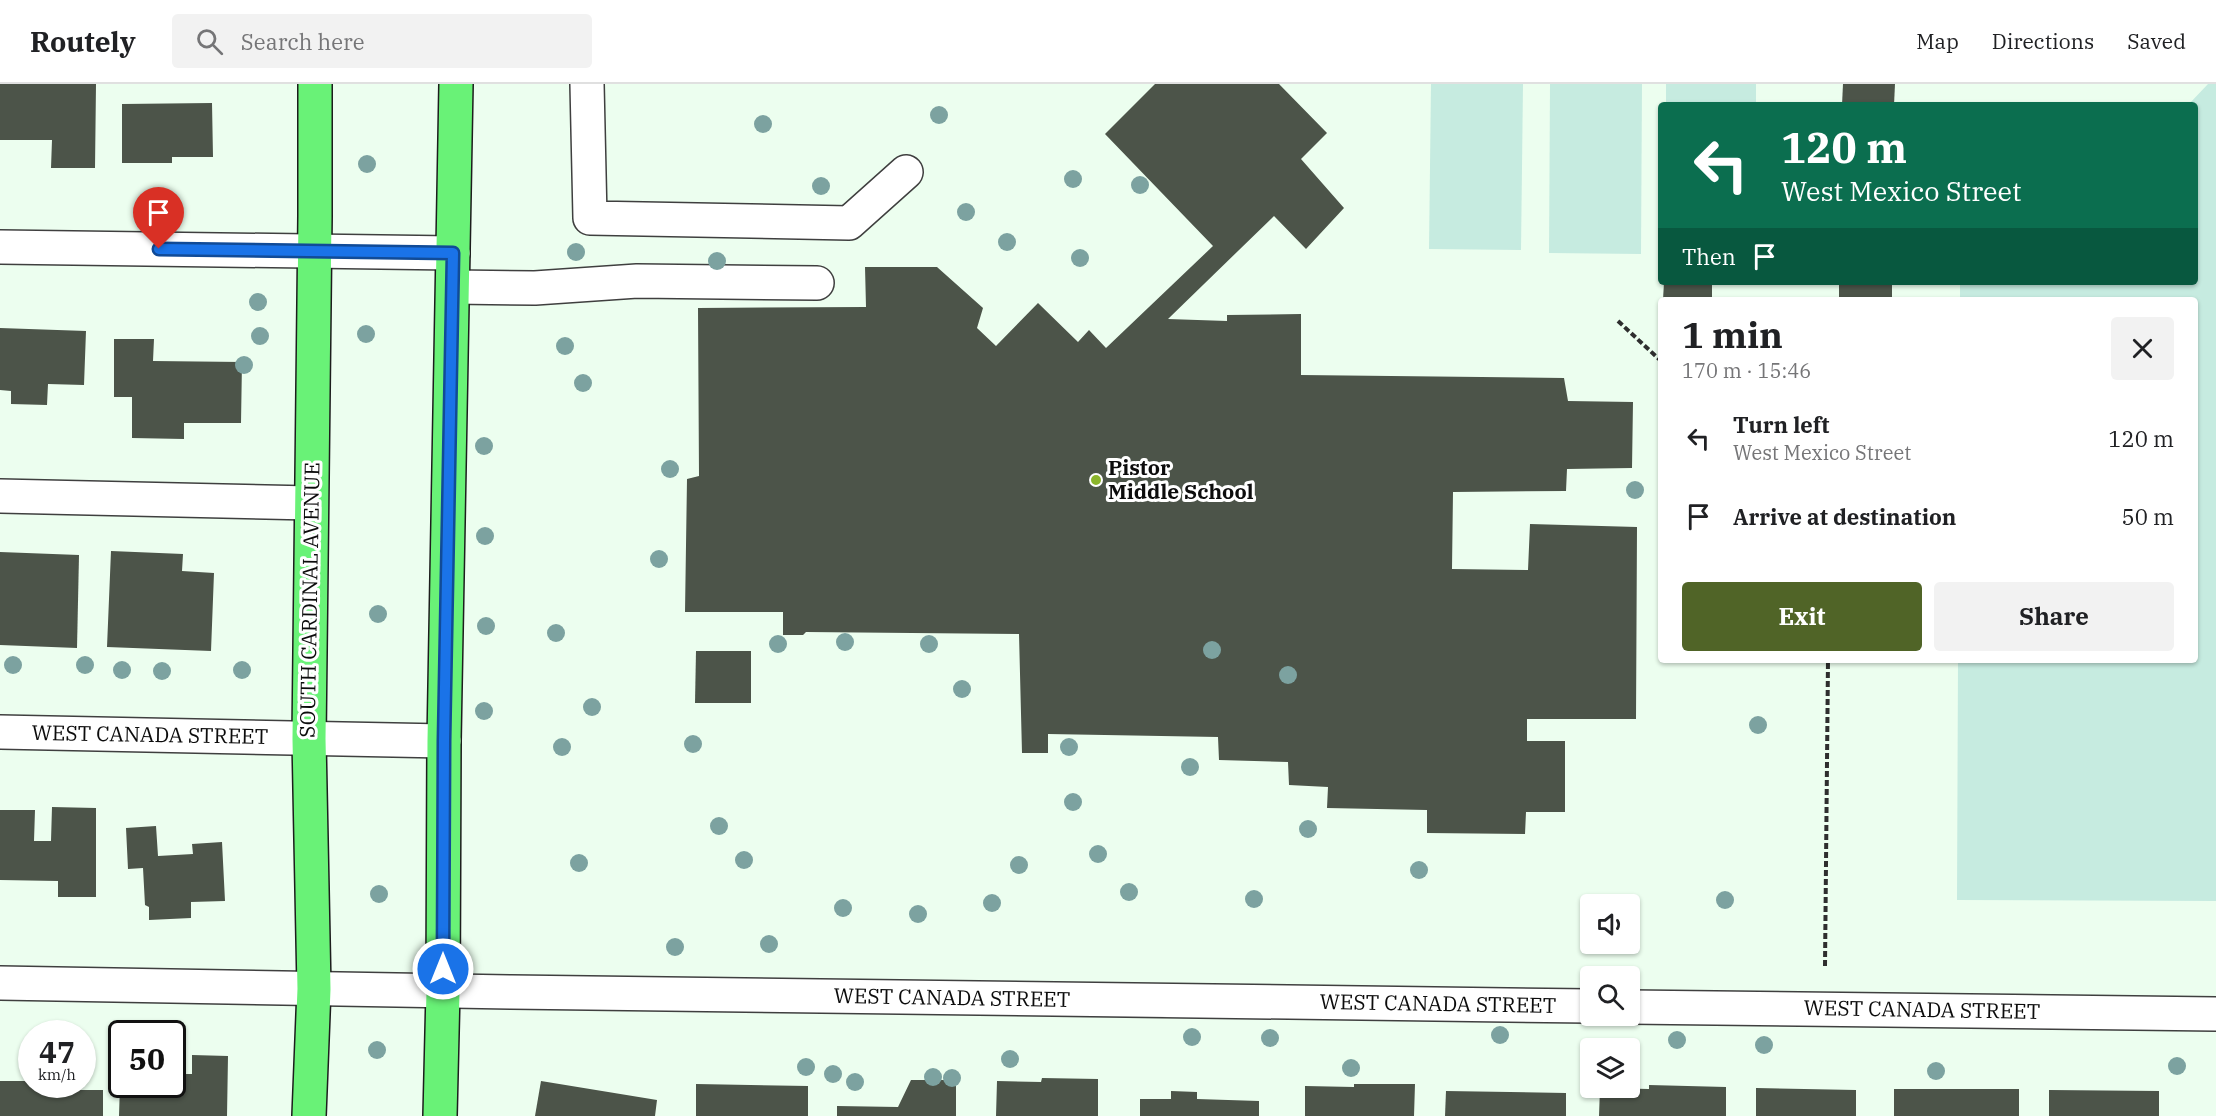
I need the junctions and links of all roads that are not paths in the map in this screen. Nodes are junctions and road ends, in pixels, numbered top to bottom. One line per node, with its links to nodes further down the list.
1 (315, 84): 6 (main road, SOUTH CARDINAL AVENUE)
2 (456, 84): 7 (main road)
3 (587, 84): 4 (street)
4 (906, 172)
5 (0, 247): 6 (street)
6 (315, 251): 7 (street); 11 (main road, SOUTH CARDINAL AVENUE)
7 (453, 253): 9 (main road)
8 (817, 283): 9 (street)
9 (453, 286): 14 (main road)
10 (0, 496): 11 (street)
11 (311, 503): 13 (main road, SOUTH CARDINAL AVENUE)
12 (0, 732): 13 (street, WEST CANADA STREET)
13 (309, 739): 14 (street, WEST CANADA STREET); 16 (main road, SOUTH CARDINAL AVENUE)
14 (444, 741): 17 (main road)
15 (0, 983): 16 (street, WEST CANADA STREET)
16 (314, 989): 17 (street, WEST CANADA STREET); 21 (main road, SOUTH CARDINAL AVENUE)
17 (443, 991): 18 (street, WEST CANADA STREET); 22 (main road)
18 (1580, 1006)
19 (1640, 1006): 20 (street, WEST CANADA STREET)
20 (2216, 1014)
21 (309, 1116)
22 (440, 1116)

